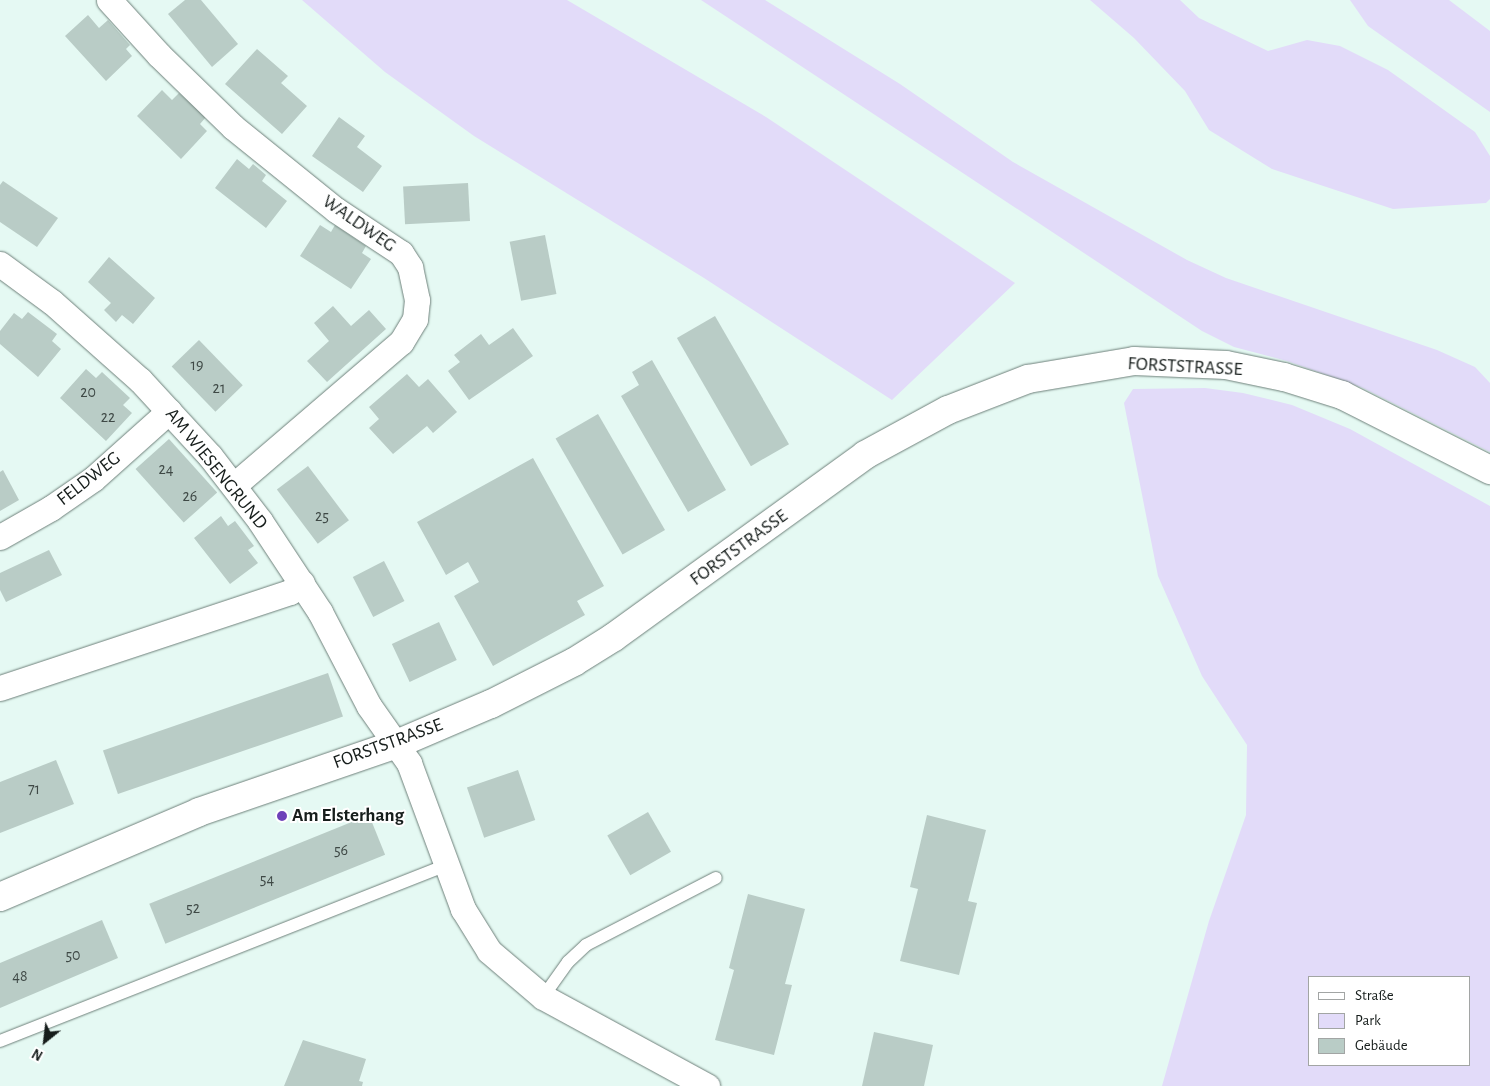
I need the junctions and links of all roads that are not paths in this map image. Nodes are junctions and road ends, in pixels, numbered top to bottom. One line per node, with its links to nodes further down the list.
1 (108, 0): 5 (street, WALDWEG)
2 (0, 264): 3 (street, AM WIESENGRUND)
3 (170, 411): 5 (street, AM WIESENGRUND); 6 (street, FELDWEG)
4 (1490, 470): 9 (street, FORSTSTRASSE)
5 (234, 485): 7 (street, AM WIESENGRUND)
6 (0, 537)
7 (302, 583): 8 (street); 9 (street, AM WIESENGRUND)
8 (0, 688)
9 (397, 744): 10 (street); 12 (street, FORSTSTRASSE)
10 (446, 865): 13 (street); 14 (lane)
11 (716, 878): 13 (lane)
12 (0, 897)
13 (543, 997): 15 (street)
14 (0, 1041)
15 (707, 1086)

